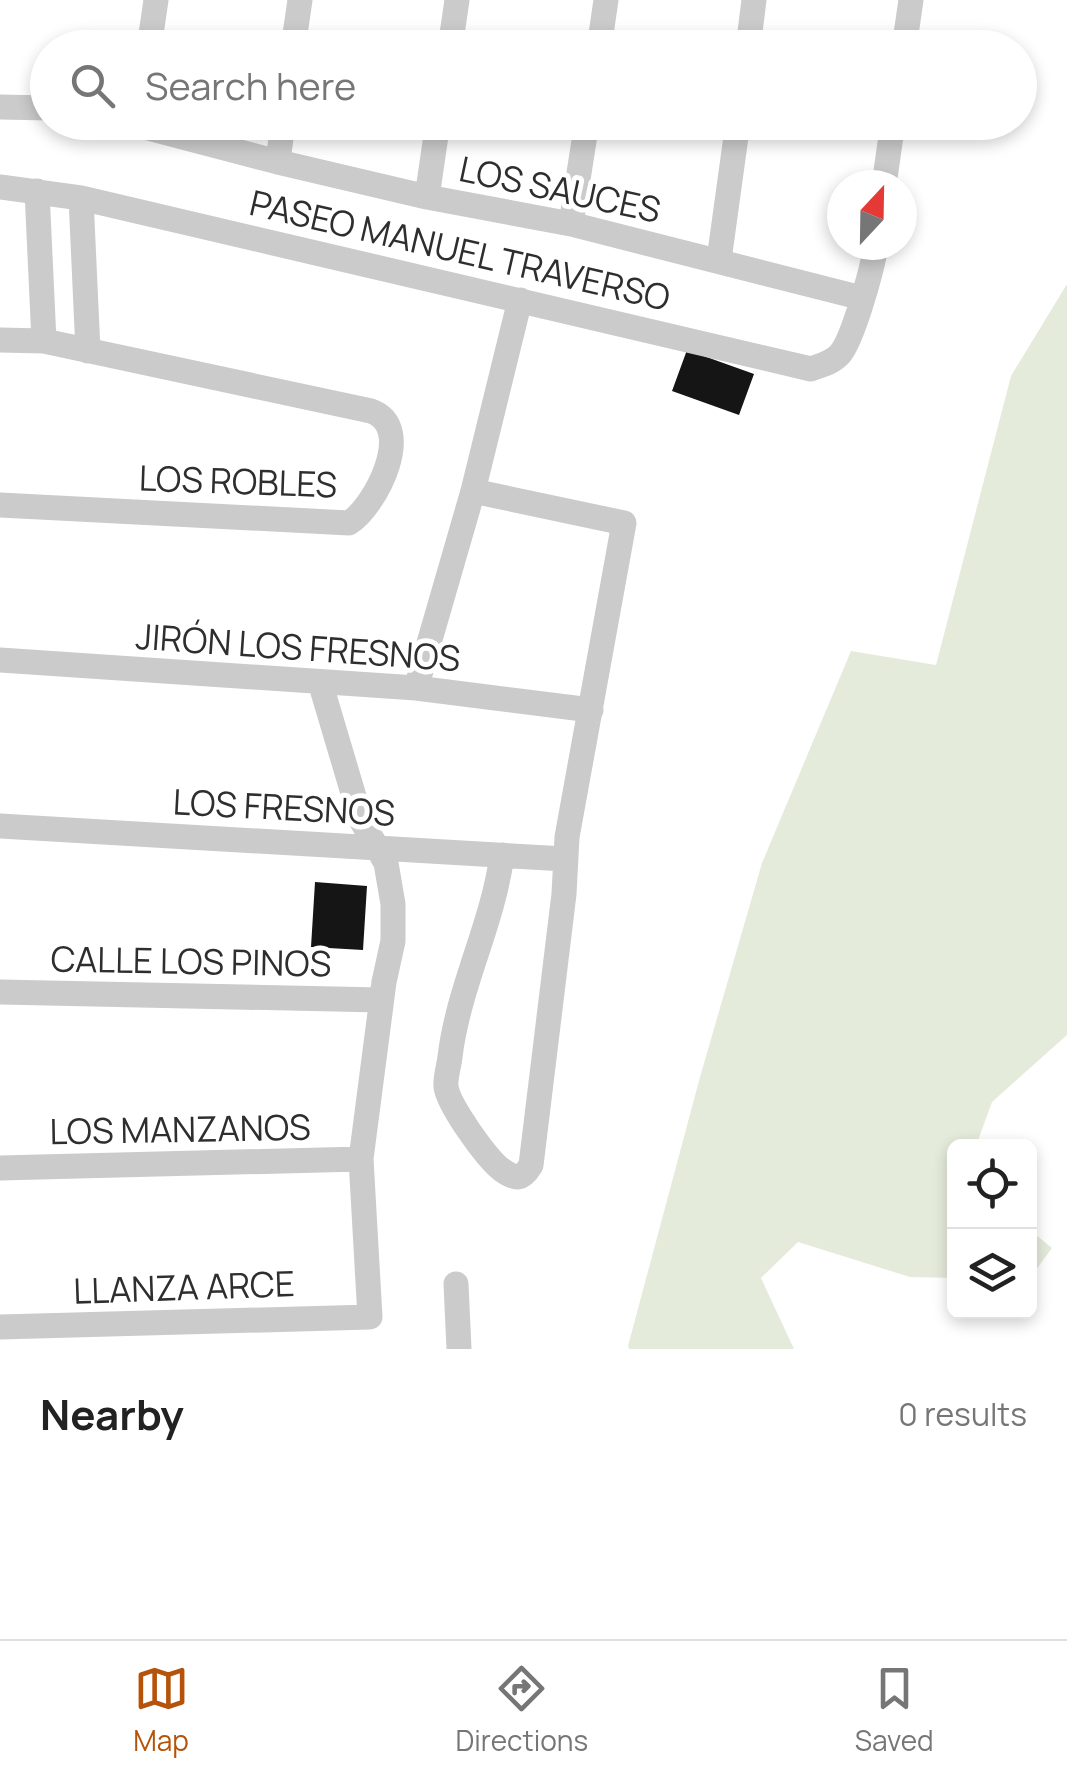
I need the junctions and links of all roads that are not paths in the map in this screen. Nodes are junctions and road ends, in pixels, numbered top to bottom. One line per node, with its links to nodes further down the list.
1 (156, 0): 7 (street)
2 (300, 0): 8 (street)
3 (457, 0): 9 (street)
4 (606, 0): 10 (street)
5 (754, 0): 11 (street)
6 (911, 0): 12 (street)
7 (152, 30)
8 (296, 30)
9 (453, 30)
10 (602, 30)
11 (750, 30)
12 (907, 30)
13 (0, 107): 14 (street)
14 (30, 108)
15 (195, 140): 21 (street, LOS SAUCES)
16 (281, 140): 21 (street)
17 (435, 140): 25 (street)
18 (584, 140): 27 (street)
19 (736, 140): 28 (street)
20 (890, 140): 22 (street)
21 (278, 162): 25 (street, LOS SAUCES)
22 (886, 170)
23 (0, 187): 24 (street, PASEO MANUEL TRAVERSO)
24 (36, 191): 26 (street, PASEO MANUEL TRAVERSO); 33 (street)
25 (427, 197): 27 (street, LOS SAUCES)
26 (80, 198): 31 (street, PASEO MANUEL TRAVERSO); 34 (street)
27 (571, 224): 28 (street, LOS SAUCES)
28 (719, 260): 30 (street, LOS SAUCES)
29 (874, 260): 30 (street, PASEO MANUEL TRAVERSO)
30 (862, 298): 31 (street, PASEO MANUEL TRAVERSO)
31 (520, 300): 35 (street)
32 (0, 340): 33 (street, LOS ROBLES)
33 (44, 341): 34 (street, LOS ROBLES)
34 (88, 351): 36 (street, LOS ROBLES)
35 (473, 490): 39 (street); 40 (street)
36 (0, 505)
37 (0, 660): 38 (street, JIRÓN LOS FRESNOS)
38 (320, 682): 39 (street, JIRÓN LOS FRESNOS); 42 (street)
39 (416, 688): 40 (street, JIRÓN LOS FRESNOS)
40 (591, 710): 44 (street)
41 (0, 826): 42 (street, LOS FRESNOS)
42 (377, 848): 43 (street, LOS FRESNOS); 46 (street)
43 (502, 855): 44 (street, LOS FRESNOS); 44 (street)
44 (565, 859)
45 (0, 992): 46 (street, CALLE LOS PINOS)
46 (381, 1000): 47 (street)
47 (361, 1160): 48 (street, LOS MANZANOS); 50 (street, LLANZA ARCE)
48 (0, 1168)
49 (456, 1284): 51 (street)
50 (0, 1328)
51 (459, 1349)

